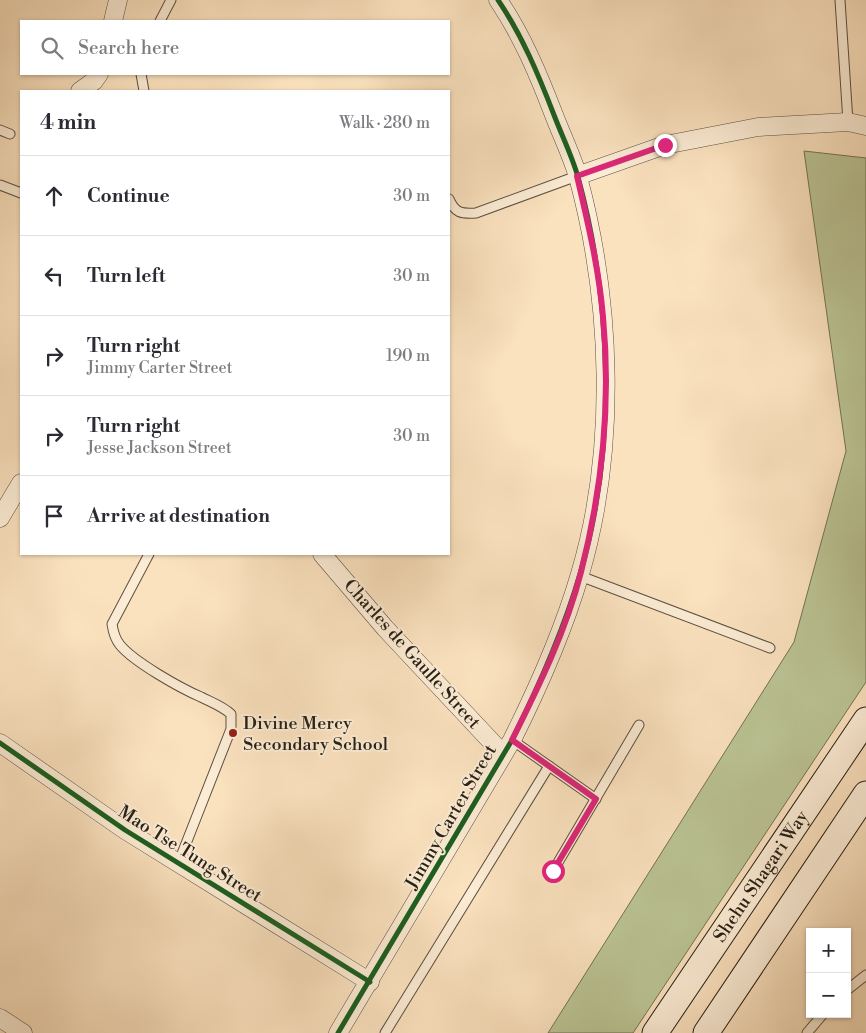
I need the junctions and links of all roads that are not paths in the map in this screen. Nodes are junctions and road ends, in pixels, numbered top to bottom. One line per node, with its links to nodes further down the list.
1 (118, 0): 5 (street)
2 (171, 0): 6 (lane)
3 (498, 0): 15 (street, Jimmy Carter Street)
4 (840, 0): 11 (lane)
5 (113, 20)
6 (161, 20)
7 (98, 75): 9 (street)
8 (142, 75): 10 (lane)
9 (81, 90)
10 (144, 90)
11 (848, 122): 12 (street); 15 (street)
12 (866, 126)
13 (0, 130): 14 (lane)
14 (10, 134)
15 (577, 176): 18 (lane); 23 (street, Jimmy Carter Street)
16 (0, 185): 17 (lane)
17 (20, 193)
18 (450, 202)
19 (20, 485): 20 (street)
20 (0, 518)
21 (148, 555): 32 (lane)
22 (323, 555): 28 (street, Charles de Gaulle Street)
23 (580, 576): 24 (lane); 28 (street, Jimmy Carter Street)
24 (770, 648)
25 (866, 720): 43 (main road, Shehu Shagari Way)
26 (639, 725): 31 (lane)
27 (0, 743): 32 (street, Mao Tse Tung Street)
28 (508, 747): 29 (lane); 35 (street, Jimmy Carter Street)
29 (549, 766): 31 (lane); 42 (lane)
30 (866, 794): 39 (main road)
31 (596, 799): 33 (lane)
32 (178, 864): 35 (street, Mao Tse Tung Street)
33 (553, 871)
34 (866, 975): 36 (lane)
35 (370, 982): 41 (street, Jimmy Carter Street)
36 (851, 987)
37 (0, 1018): 40 (street)
38 (820, 1018): 44 (lane)
39 (712, 1031)
40 (23, 1033)
41 (338, 1033)
42 (385, 1033)
43 (655, 1033)
44 (807, 1033)

